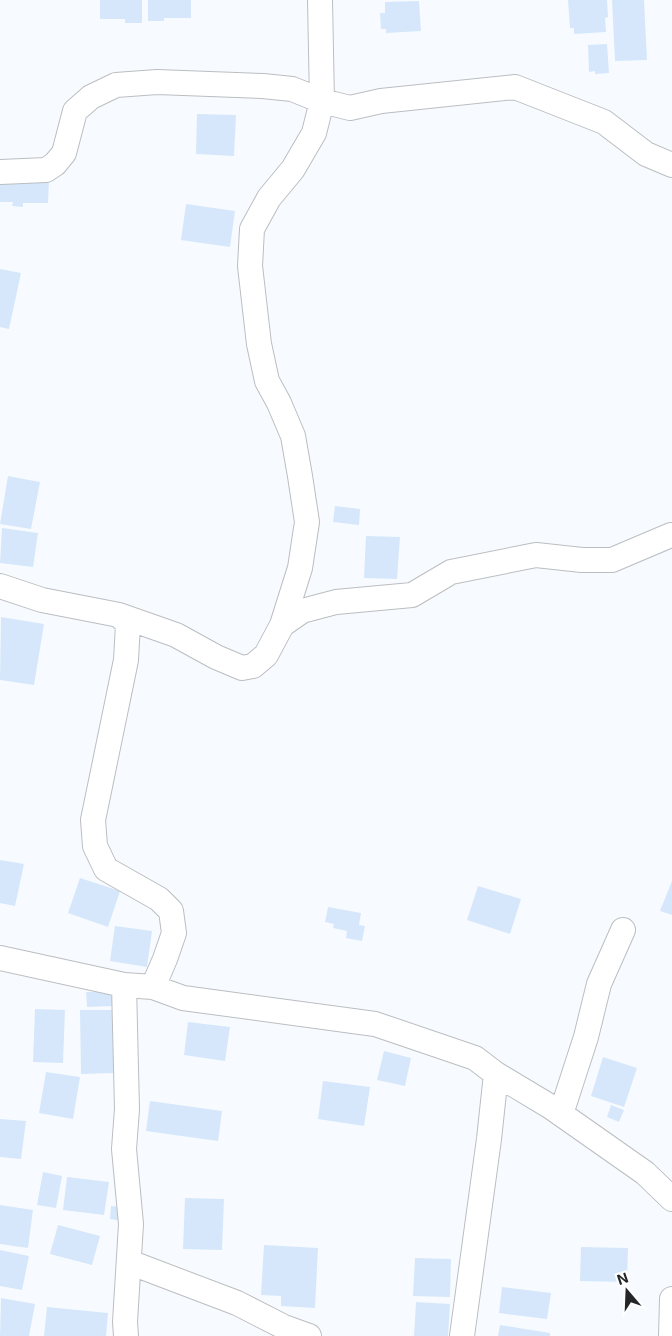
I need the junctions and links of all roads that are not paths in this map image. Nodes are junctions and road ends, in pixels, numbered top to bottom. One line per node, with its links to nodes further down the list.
1 (320, 0): 2 (street)
2 (322, 101): 3 (street); 4 (street); 8 (street)
3 (672, 165)
4 (0, 172)
5 (672, 535): 8 (street)
6 (0, 586): 7 (street)
7 (119, 616): 8 (street); 12 (street)
8 (282, 624)
9 (623, 930): 14 (street)
10 (0, 958): 11 (street)
11 (124, 985): 12 (street); 16 (street)
12 (153, 987): 13 (street)
13 (496, 1074): 14 (street); 20 (street)
14 (561, 1114): 15 (street)
15 (672, 1199)
16 (129, 1262): 18 (street); 19 (street)
17 (672, 1299): 21 (street)
18 (126, 1336)
19 (309, 1336)
20 (462, 1336)
21 (671, 1336)

